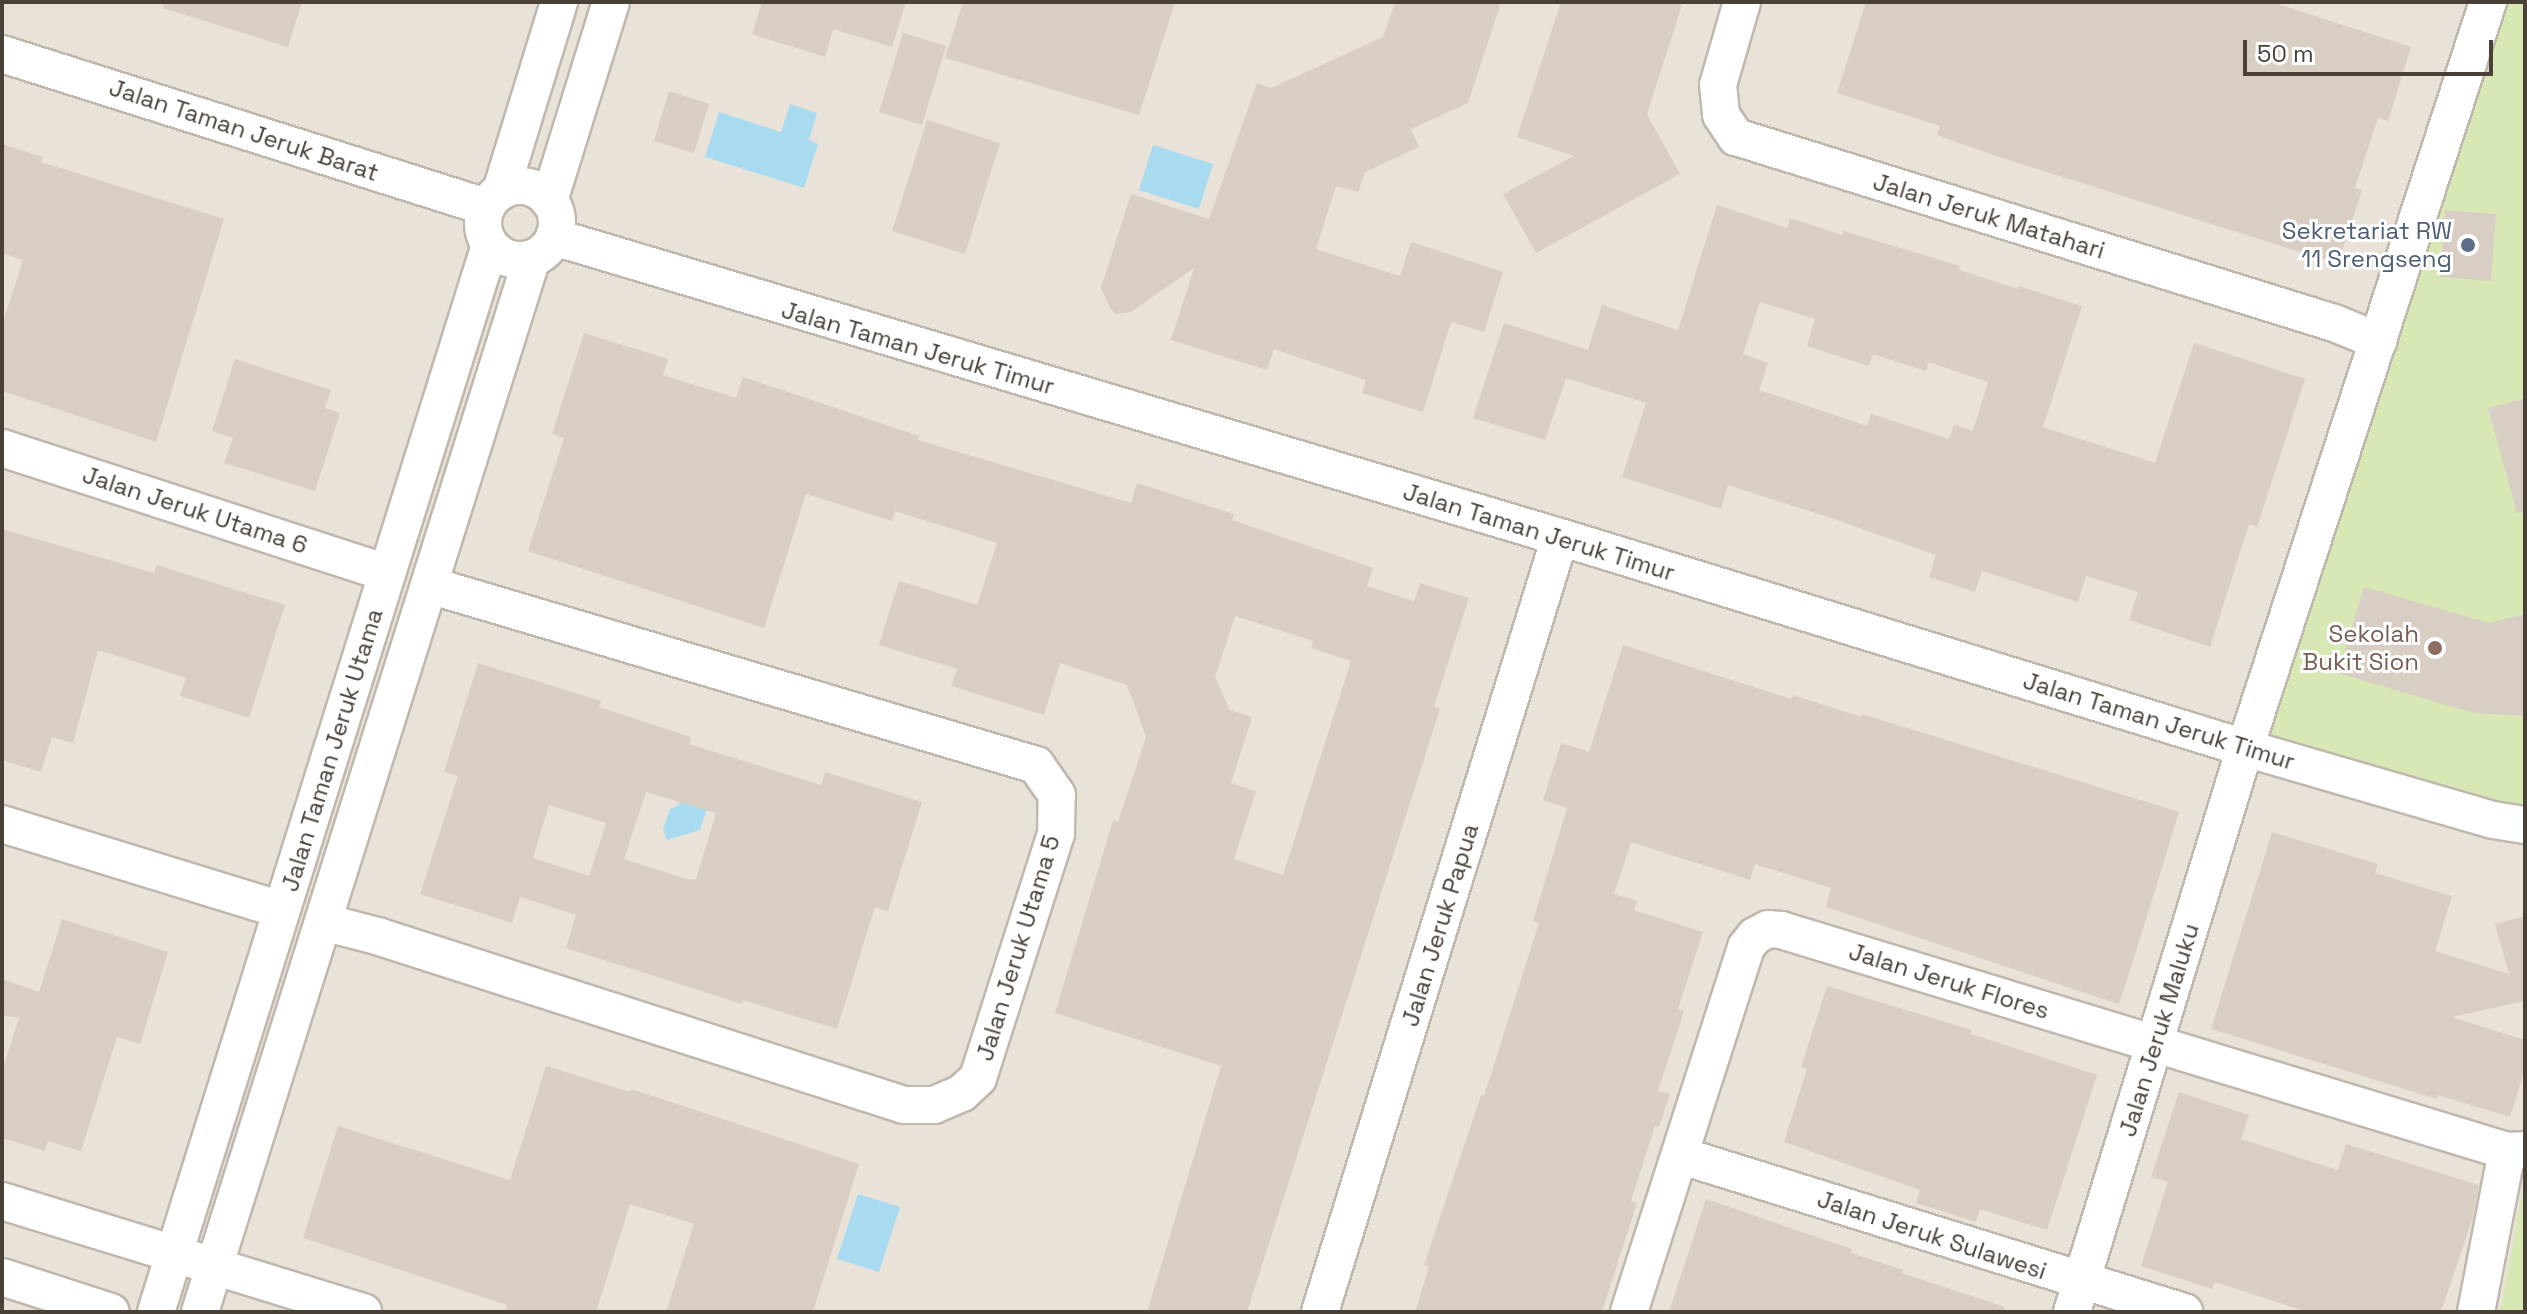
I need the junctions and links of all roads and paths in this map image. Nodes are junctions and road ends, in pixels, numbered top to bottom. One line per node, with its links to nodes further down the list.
1 (559, 2): 6 (street)
2 (611, 2): 7 (street)
3 (1742, 2): 10 (street, Jalan Jeruk Matahari)
4 (2488, 2): 10 (street, Jalan Jeruk Maluku)
5 (2, 54): 6 (street, Jalan Taman Jeruk Barat)
6 (493, 199): 7 (street); 8 (street)
7 (549, 201): 9 (street)
8 (490, 245): 9 (street); 13 (street, Jalan Taman Jeruk Utama)
9 (543, 247): 12 (street, Jalan Taman Jeruk Timur); 14 (street, Jalan Taman Jeruk Utama)
10 (2378, 341): 15 (street, Jalan Jeruk Maluku)
11 (2, 448): 13 (street, Jalan Jeruk Utama 6)
12 (1560, 537): 15 (street, Jalan Taman Jeruk Timur); 32 (street, Jalan Jeruk Papua)
13 (387, 573): 18 (street, Jalan Taman Jeruk Utama)
14 (429, 585): 19 (street, Jalan Taman Jeruk Utama); 19 (street, Jalan Jeruk Utama 5)
15 (2245, 748): 17 (street, Jalan Taman Jeruk Timur); 20 (street, Jalan Jeruk Maluku)
16 (2, 824): 18 (street)
17 (2525, 825)
18 (281, 910): 24 (street, Jalan Taman Jeruk Utama)
19 (323, 922): 25 (street, Jalan Taman Jeruk Utama)
20 (2155, 1045): 21 (street, Jalan Jeruk Flores); 22 (street, Jalan Jeruk Flores); 27 (street, Jalan Jeruk Maluku)
21 (2516, 1150): 35 (street)
22 (1682, 1156): 27 (street, Jalan Jeruk Sulawesi); 33 (street, Jalan Jeruk Flores)
23 (2, 1201): 24 (street)
24 (173, 1254): 25 (street); 29 (street, Jalan Taman Jeruk Utama)
25 (215, 1265): 30 (street, Jalan Taman Jeruk Utama); 31 (street)
26 (2, 1277): 28 (street)
27 (2076, 1297): 34 (street, Jalan Jeruk Sulawesi)
28 (111, 1312)
29 (156, 1312)
30 (200, 1312)
31 (363, 1312)
32 (1320, 1312)
33 (1629, 1312)
34 (2184, 1312)
35 (2476, 1312)

